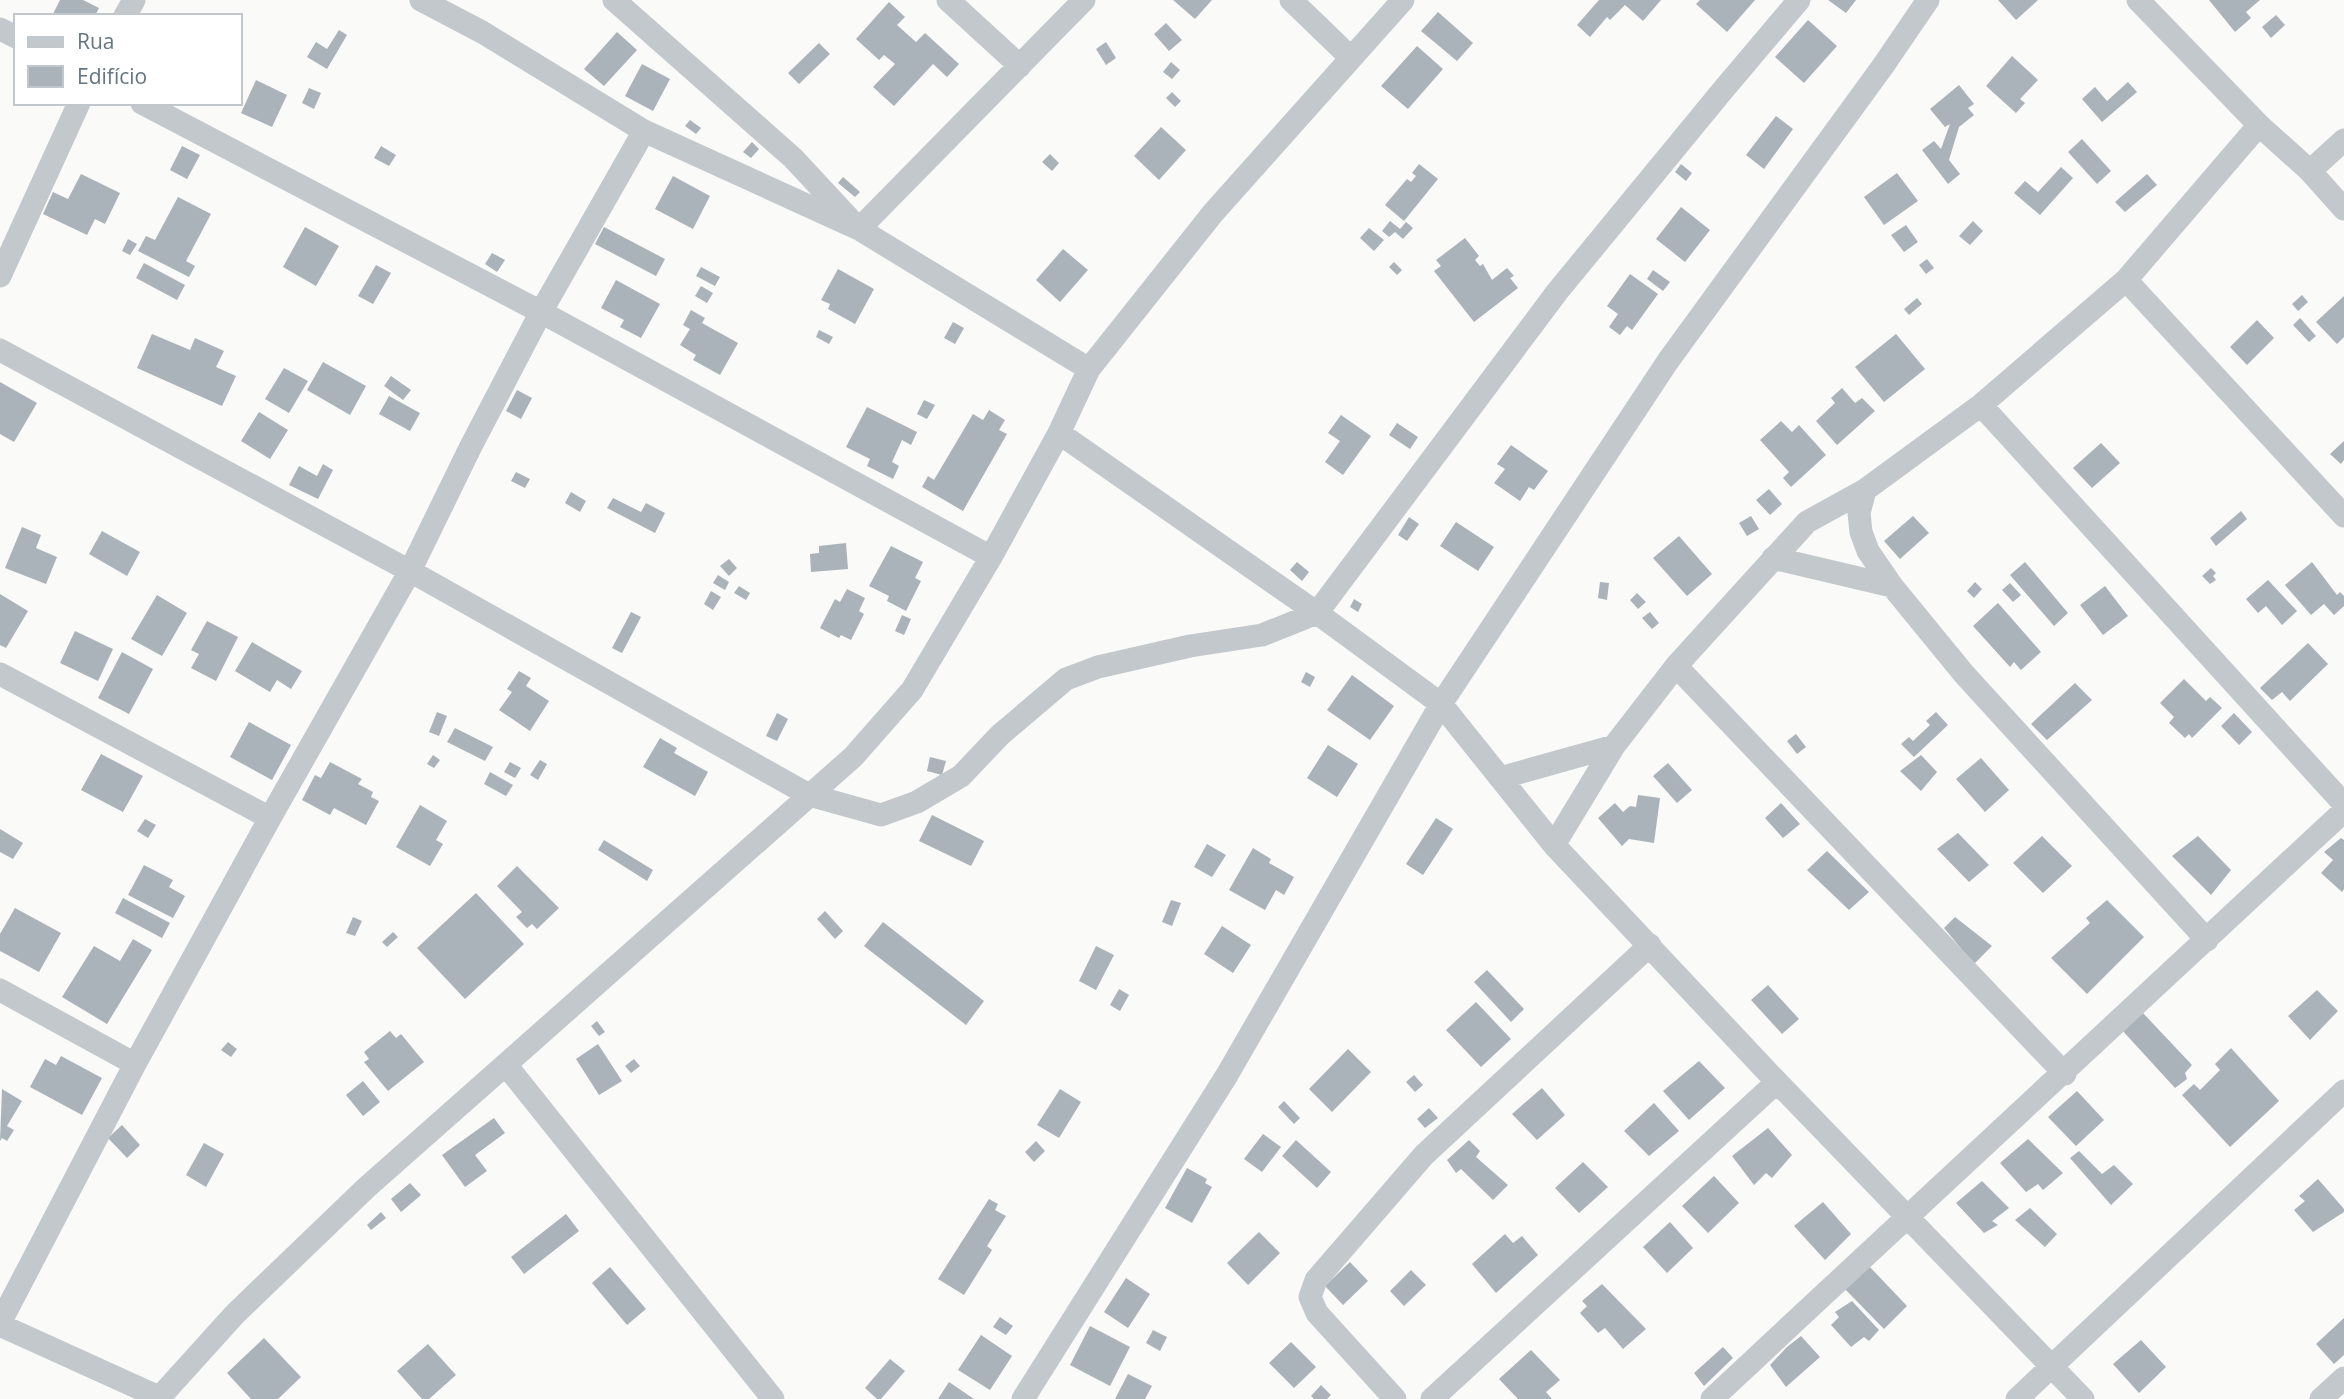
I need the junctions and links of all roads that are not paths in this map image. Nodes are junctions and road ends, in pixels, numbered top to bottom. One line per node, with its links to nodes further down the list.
1 (421, 0): 15 (street)
2 (614, 0): 19 (street)
3 (948, 0): 11 (street)
4 (1084, 0): 11 (street)
5 (1291, 0): 10 (street)
6 (1403, 0): 10 (street)
7 (1800, 0): 33 (street)
8 (1928, 0): 36 (street)
9 (2138, 0): 14 (street)
10 (1350, 57): 24 (street)
11 (1020, 66): 19 (street)
12 (78, 105): 20 (street)
13 (146, 105): 22 (street)
14 (2259, 125): 17 (street); 21 (street)
15 (644, 131): 19 (street); 22 (street)
16 (2344, 141): 17 (street)
17 (2310, 172): 18 (street)
18 (2344, 209)
19 (859, 229): 24 (street)
20 (0, 276)
21 (2126, 281): 25 (street); 28 (street)
22 (541, 312): 29 (street); 31 (street)
23 (0, 350): 31 (street)
24 (1090, 369): 26 (street)
25 (1981, 405): 27 (street); 40 (street)
26 (1059, 433): 29 (street); 33 (street)
27 (1865, 491): 30 (street); 32 (street)
28 (2344, 516)
29 (991, 557): 39 (street)
30 (1773, 558): 32 (street); 34 (street)
31 (410, 571): 39 (street); 42 (street)
32 (1892, 586): 44 (street)
33 (1317, 613): 36 (street); 39 (street)
34 (1676, 666): 37 (street); 49 (street)
35 (0, 674): 42 (street)
36 (1441, 704): 38 (street); 58 (street)
37 (1614, 746): 38 (street); 43 (street)
38 (1500, 778): 43 (street)
39 (809, 795): 48 (street)
40 (2344, 804)
41 (2344, 811): 44 (street)
42 (270, 818): 47 (street)
43 (1554, 845): 45 (street)
44 (2207, 940): 49 (street)
45 (1650, 945): 50 (street); 59 (street)
46 (0, 990): 47 (street)
47 (135, 1064): 53 (street)
48 (506, 1065): 56 (street); 57 (street)
49 (2065, 1074): 52 (street)
50 (1777, 1082): 52 (street); 60 (street)
51 (2344, 1091): 54 (street)
52 (1908, 1216): 54 (street); 61 (street)
53 (0, 1324): 56 (street)
54 (2052, 1366): 62 (street); 63 (street)
55 (2344, 1378): 64 (street)
56 (162, 1398)
57 (773, 1399)
58 (1023, 1399)
59 (1395, 1399)
60 (1432, 1399)
61 (1712, 1399)
62 (2017, 1399)
63 (2083, 1399)
64 (2321, 1399)

